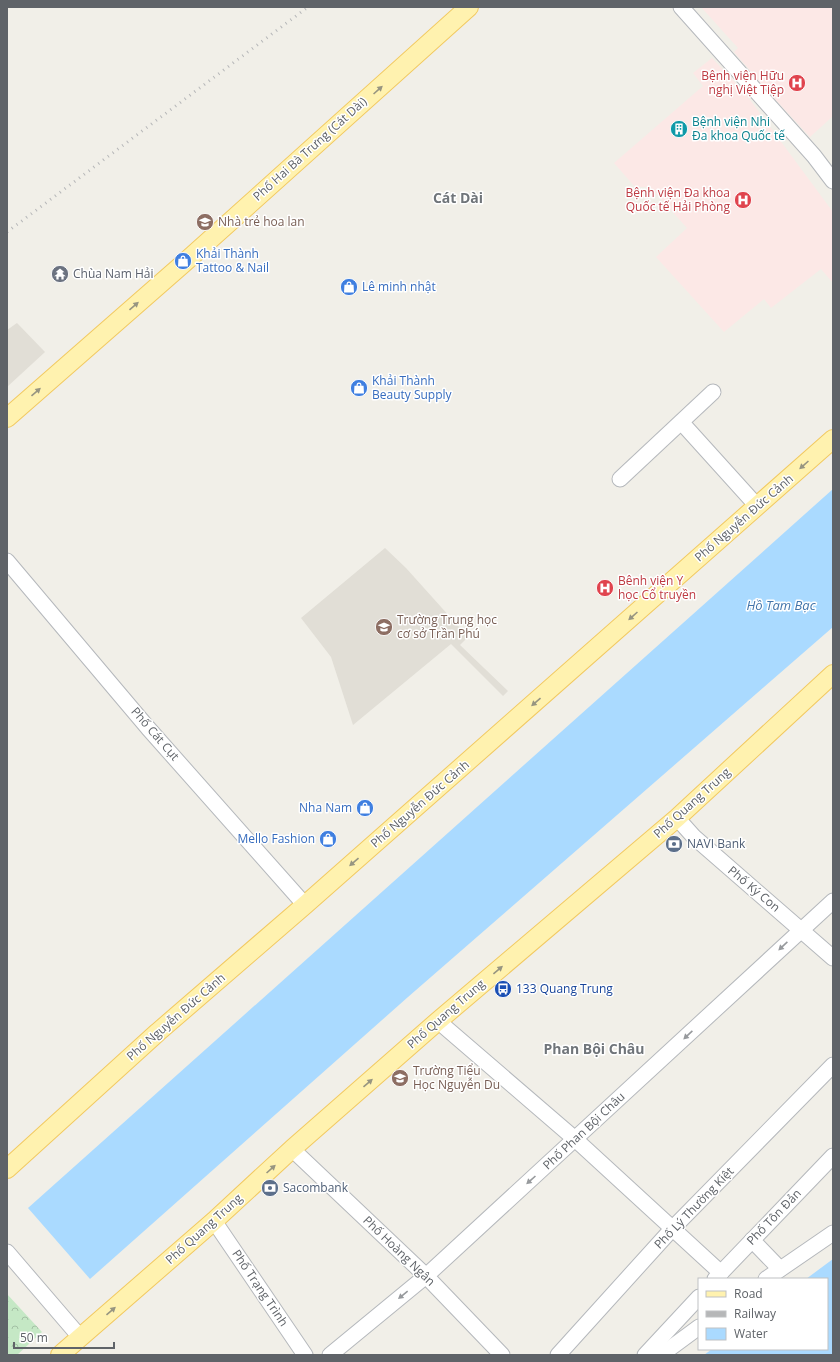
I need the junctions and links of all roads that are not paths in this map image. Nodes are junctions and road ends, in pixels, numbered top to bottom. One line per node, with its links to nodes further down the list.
1 (469, 7): 5 (main road, Phố Hai Bà Trưng (Cát Dài), one-way to 1)
2 (681, 7): 3 (street)
3 (833, 181)
4 (713, 392): 6 (street)
5 (7, 418)
6 (682, 423): 8 (street); 9 (street)
7 (833, 439): 9 (main road, Phố Nguyễn Đức Cảnh, one-way to 9)
8 (620, 479)
9 (757, 506): 14 (main road, Phố Nguyễn Đức Cảnh, one-way to 14)
10 (7, 561): 14 (street, Phố Cát Cụt)
11 (833, 674): 12 (main road, Phố Quang Trung)
12 (678, 818): 15 (street, Phố Ký Con); 17 (main road, Phố Quang Trung, one-way to 12)
13 (833, 901): 15 (street, Phố Phan Bội Châu)
14 (305, 905): 22 (main road, Phố Nguyễn Đức Cảnh)
15 (802, 930): 16 (street, Phố Ký Con); 19 (street, Phố Phan Bội Châu, one-way to 19)
16 (833, 958)
17 (438, 1021): 19 (street); 20 (main road, Phố Quang Trung, one-way to 17)
18 (833, 1065): 24 (street, Phố Lý Thường Kiệt)
19 (575, 1139): 24 (street); 29 (street, Phố Phan Bội Châu, one-way to 29)
20 (292, 1149): 23 (main road, Phố Quang Trung, one-way to 20); 29 (street, Phố Hoàng Ngân)
21 (833, 1156): 26 (street, Phố Tôn Đản)
22 (7, 1169)
23 (214, 1221): 34 (main road, Phố Quang Trung, one-way to 23); 36 (street, Phố Trạng Trình)
24 (672, 1229): 30 (street); 39 (street, Phố Lý Thường Kiệt)
25 (833, 1233): 28 (street)
26 (752, 1240): 28 (street); 30 (street, Phố Tôn Đản)
27 (7, 1252): 34 (street)
28 (780, 1269): 31 (street)
29 (426, 1276): 37 (street, Phố Phan Bội Châu, one-way to 37); 38 (street, Phố Hoàng Ngân)
30 (718, 1276)
31 (767, 1278)
32 (698, 1298): 40 (street)
33 (698, 1328): 41 (street)
34 (80, 1337): 35 (main road, Phố Quang Trung)
35 (60, 1355)
36 (305, 1355)
37 (330, 1355)
38 (502, 1355)
39 (558, 1355)
40 (645, 1355)
41 (661, 1355)

